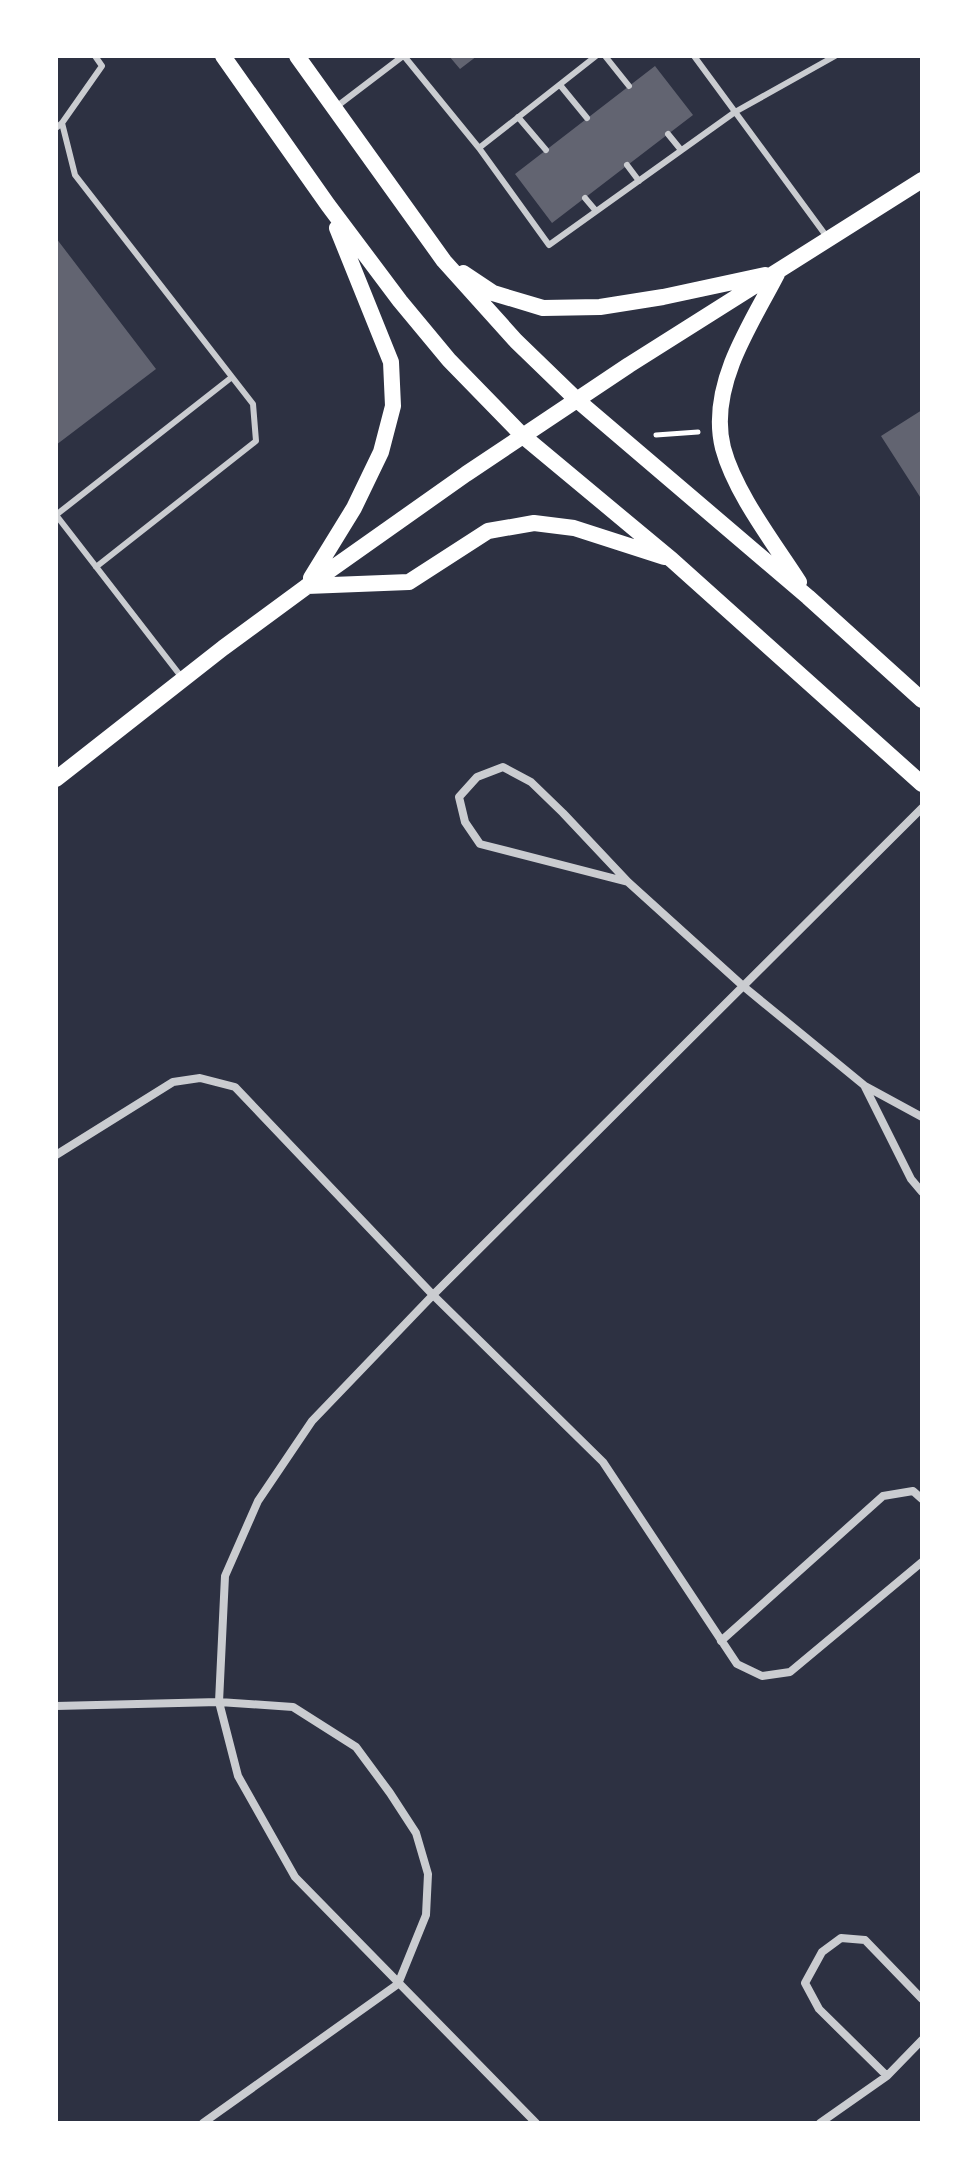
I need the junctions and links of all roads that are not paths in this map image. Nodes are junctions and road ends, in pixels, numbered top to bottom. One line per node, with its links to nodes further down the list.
1 (95, 56): 15 (lane)
2 (223, 56): 24 (main road)
3 (297, 56): 11 (main road)
4 (404, 56): 11 (lane); 17 (lane)
5 (596, 56): 9 (lane)
6 (605, 56): 10 (lane)
7 (694, 56): 12 (lane)
8 (835, 56): 12 (lane)
9 (560, 85): 13 (lane); 14 (lane)
10 (629, 86)
11 (334, 108): 27 (main road)
12 (735, 112): 19 (lane); 26 (lane)
13 (518, 117): 17 (lane); 18 (lane)
14 (587, 118)
15 (59, 126): 29 (lane)
16 (668, 134): 19 (lane)
17 (479, 148): 25 (lane)
18 (546, 150)
19 (681, 150): 22 (lane)
20 (627, 165): 22 (lane)
21 (922, 180): 26 (main road)
22 (639, 181): 25 (lane)
23 (585, 198): 25 (lane)
24 (328, 205): 31 (main road); 35 (main road)
25 (596, 211)
26 (829, 240): 28 (main road)
27 (444, 261): 28 (main road); 30 (main road)
28 (778, 272): 30 (main road); 36 (main road)
29 (232, 377): 32 (lane); 34 (lane)
30 (577, 400): 31 (main road); 36 (main road)
31 (523, 436): 33 (main road); 35 (main road)
32 (56, 515): 34 (lane)
33 (672, 560): 35 (main road); 40 (main road)
34 (96, 567): 37 (lane)
35 (306, 587): 37 (main road)
36 (808, 597): 38 (main road)
37 (183, 679): 39 (main road)
38 (922, 700)
39 (56, 779)
40 (922, 784)
41 (922, 808): 43 (street)
42 (628, 882): 42 (street); 43 (street)
43 (743, 986): 44 (street); 48 (street)
44 (865, 1086): 45 (street); 47 (street)
45 (922, 1117)
46 (56, 1155): 48 (street)
47 (922, 1192)
48 (433, 1295): 51 (street); 52 (street)
49 (922, 1499): 51 (street)
50 (922, 1562): 51 (street)
51 (721, 1641)
52 (219, 1702): 53 (street); 54 (street); 54 (street)
53 (56, 1706)
54 (398, 1984): 58 (street); 59 (street)
55 (922, 1999): 57 (street)
56 (922, 2040): 57 (street)
57 (887, 2076): 60 (street)
58 (203, 2123)
59 (536, 2123)
60 (820, 2123)

